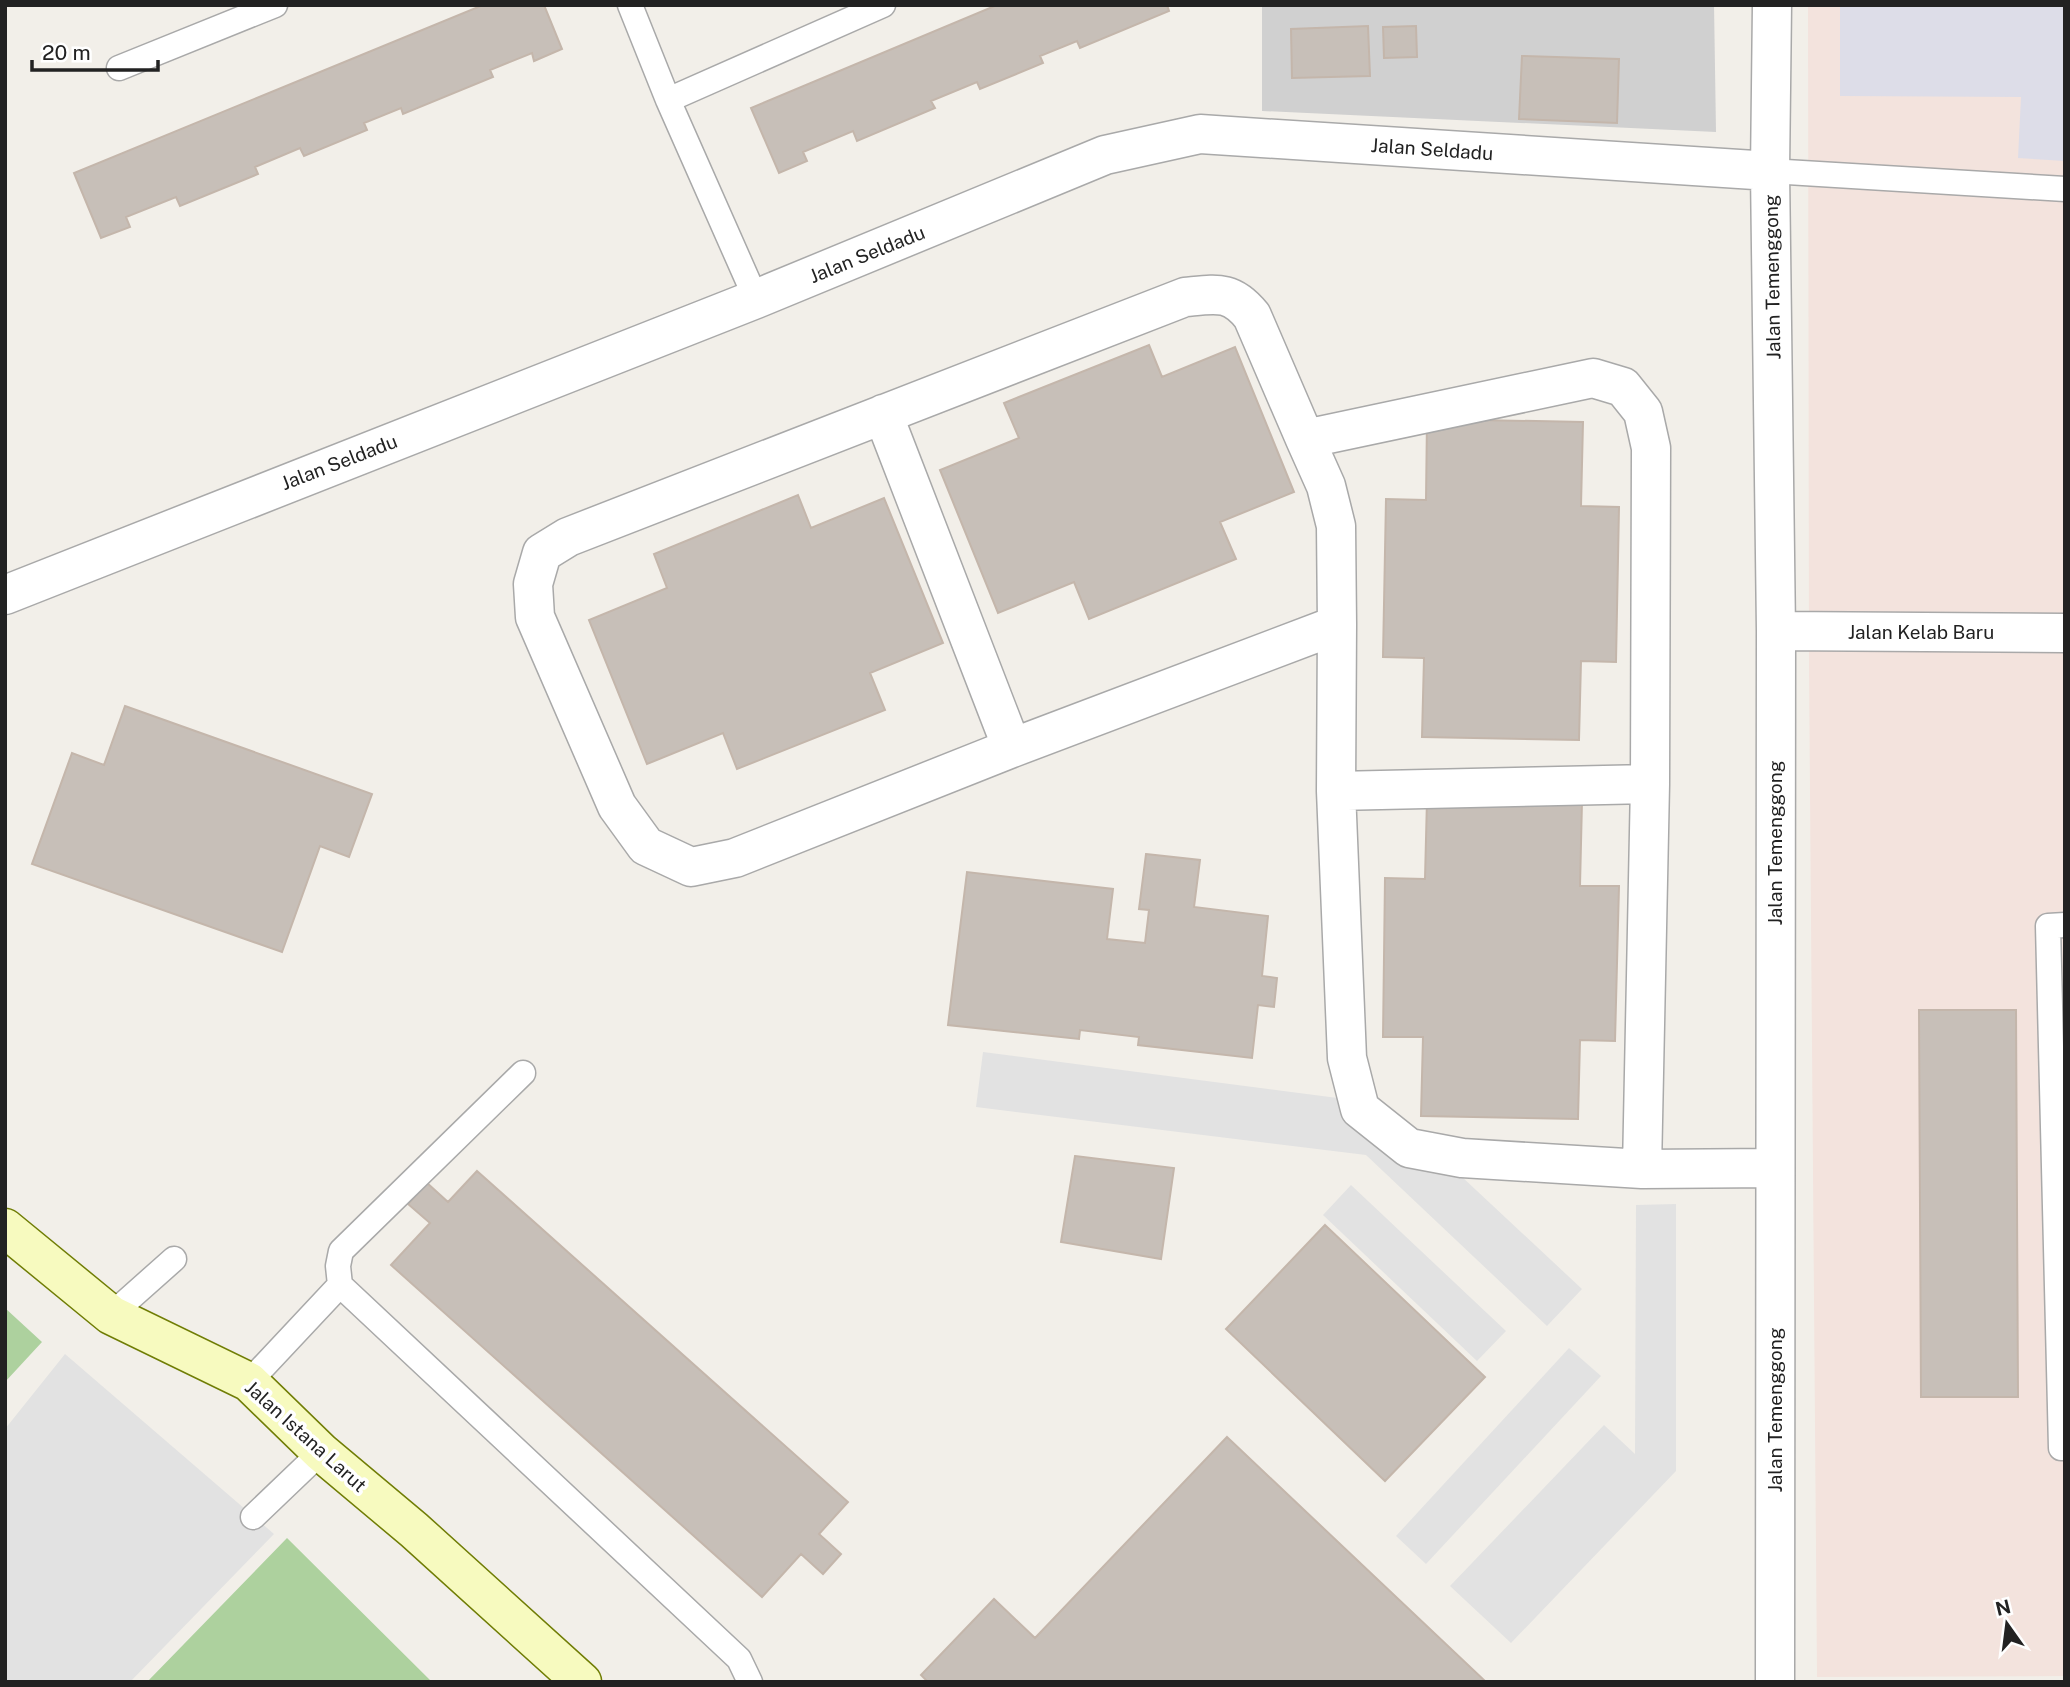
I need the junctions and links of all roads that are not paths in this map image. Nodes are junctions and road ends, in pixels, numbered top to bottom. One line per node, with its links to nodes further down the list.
1 (275, 5): 5 (lane)
2 (630, 5): 6 (lane)
3 (883, 5): 6 (lane)
4 (1772, 5): 7 (street, Jalan Temenggong)
5 (118, 68)
6 (668, 100): 9 (lane)
7 (1770, 171): 8 (lane); 9 (street, Jalan Seldadu); 14 (street, Jalan Temenggong)
8 (2065, 189)
9 (756, 299): 12 (street, Jalan Seldadu)
10 (883, 414): 11 (street); 16 (street); 16 (street)
11 (1305, 439): 13 (street); 17 (street)
12 (5, 595)
13 (1337, 625): 16 (street); 18 (street)
14 (1776, 631): 15 (street, Jalan Kelab Baru); 21 (street, Jalan Temenggong)
15 (2065, 633)
16 (1012, 748)
17 (1650, 784): 18 (street); 22 (street)
18 (1336, 791): 22 (street)
19 (2065, 925): 28 (lane)
20 (523, 1073): 25 (lane)
21 (1774, 1168): 22 (street); 33 (street, Jalan Temenggong)
22 (1643, 1169)
23 (5, 1228): 26 (main road, Jalan Istana Larut)
24 (174, 1259): 26 (lane)
25 (340, 1284): 27 (lane); 32 (lane)
26 (111, 1315): 27 (main road, Jalan Istana Larut)
27 (249, 1382): 29 (main road, Jalan Istana Larut)
28 (2065, 1448)
29 (321, 1452): 30 (lane); 31 (main road, Jalan Istana Larut)
30 (253, 1517)
31 (582, 1682)
32 (750, 1682)
33 (1775, 1682)

